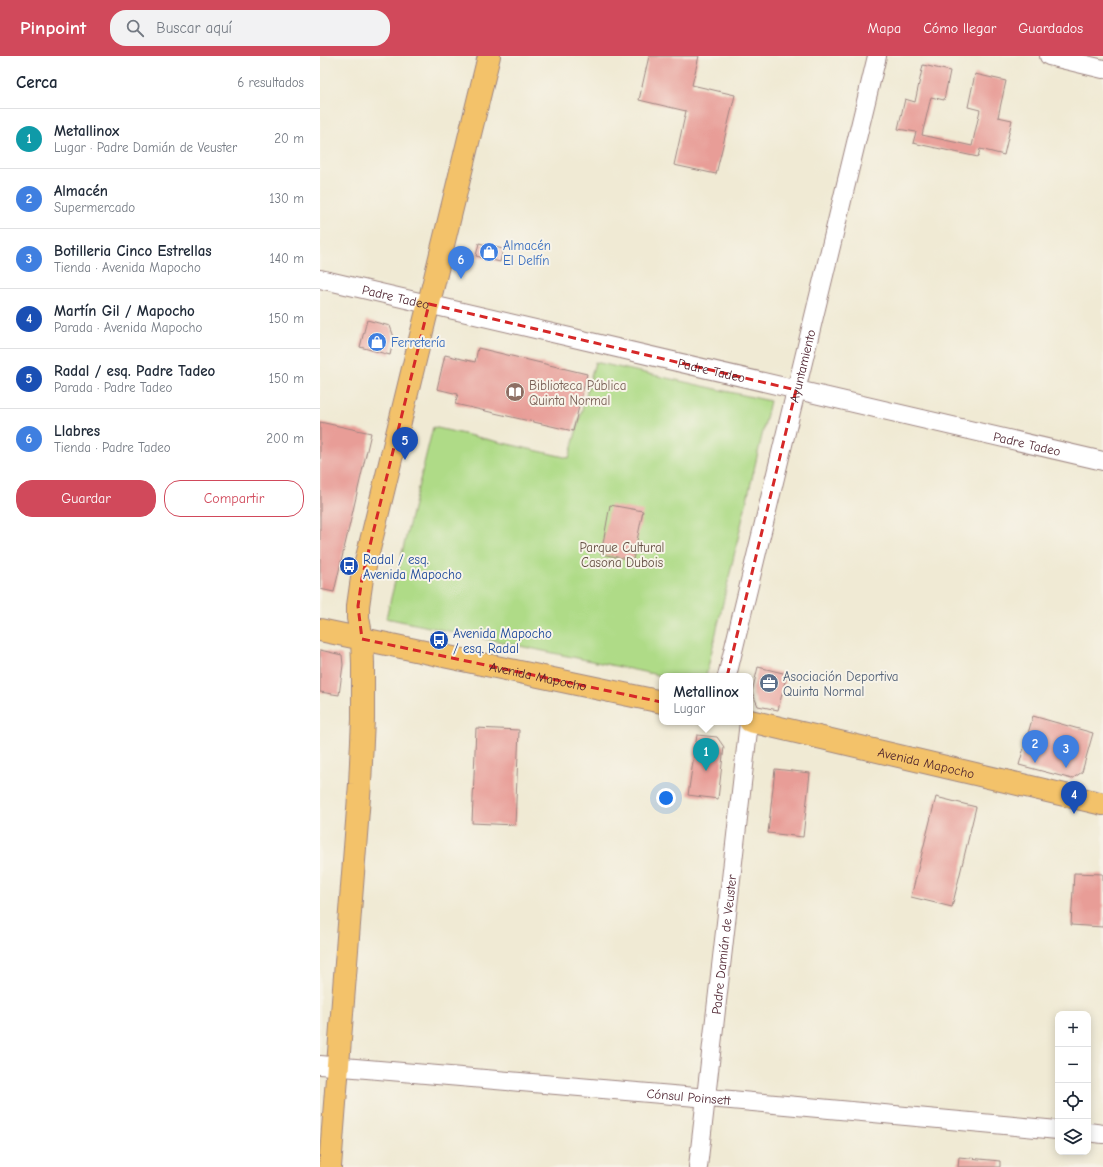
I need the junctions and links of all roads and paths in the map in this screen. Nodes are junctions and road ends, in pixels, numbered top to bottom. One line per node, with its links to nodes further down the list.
1 (489, 56): 6 (main road)
2 (877, 56): 7 (street, Ayuntamiento)
3 (1049, 56): 4 (street)
4 (1103, 69)
5 (320, 278): 6 (street, Padre Tadeo)
6 (429, 304): 7 (street, Padre Tadeo); 10 (main road)
7 (796, 390): 8 (street, Padre Tadeo); 11 (street, Ayuntamiento)
8 (1103, 461)
9 (320, 630): 10 (main road, Avenida Mapocho)
10 (362, 639): 12 (main road, Avenida Mapocho); 16 (main road)
11 (728, 673)
12 (659, 701)
13 (753, 723): 15 (main road, Avenida Mapocho)
14 (749, 725): 17 (street, Padre Damián de Veuster)
15 (1102, 800)
16 (329, 1066): 17 (street, Cónsul Poinsett); 21 (main road)
17 (706, 1098): 18 (street, Cónsul Poinsett); 22 (street, Padre Damián de Veuster)
18 (1055, 1130)
19 (1091, 1132): 20 (street)
20 (1103, 1134)
21 (330, 1167)
22 (698, 1167)

